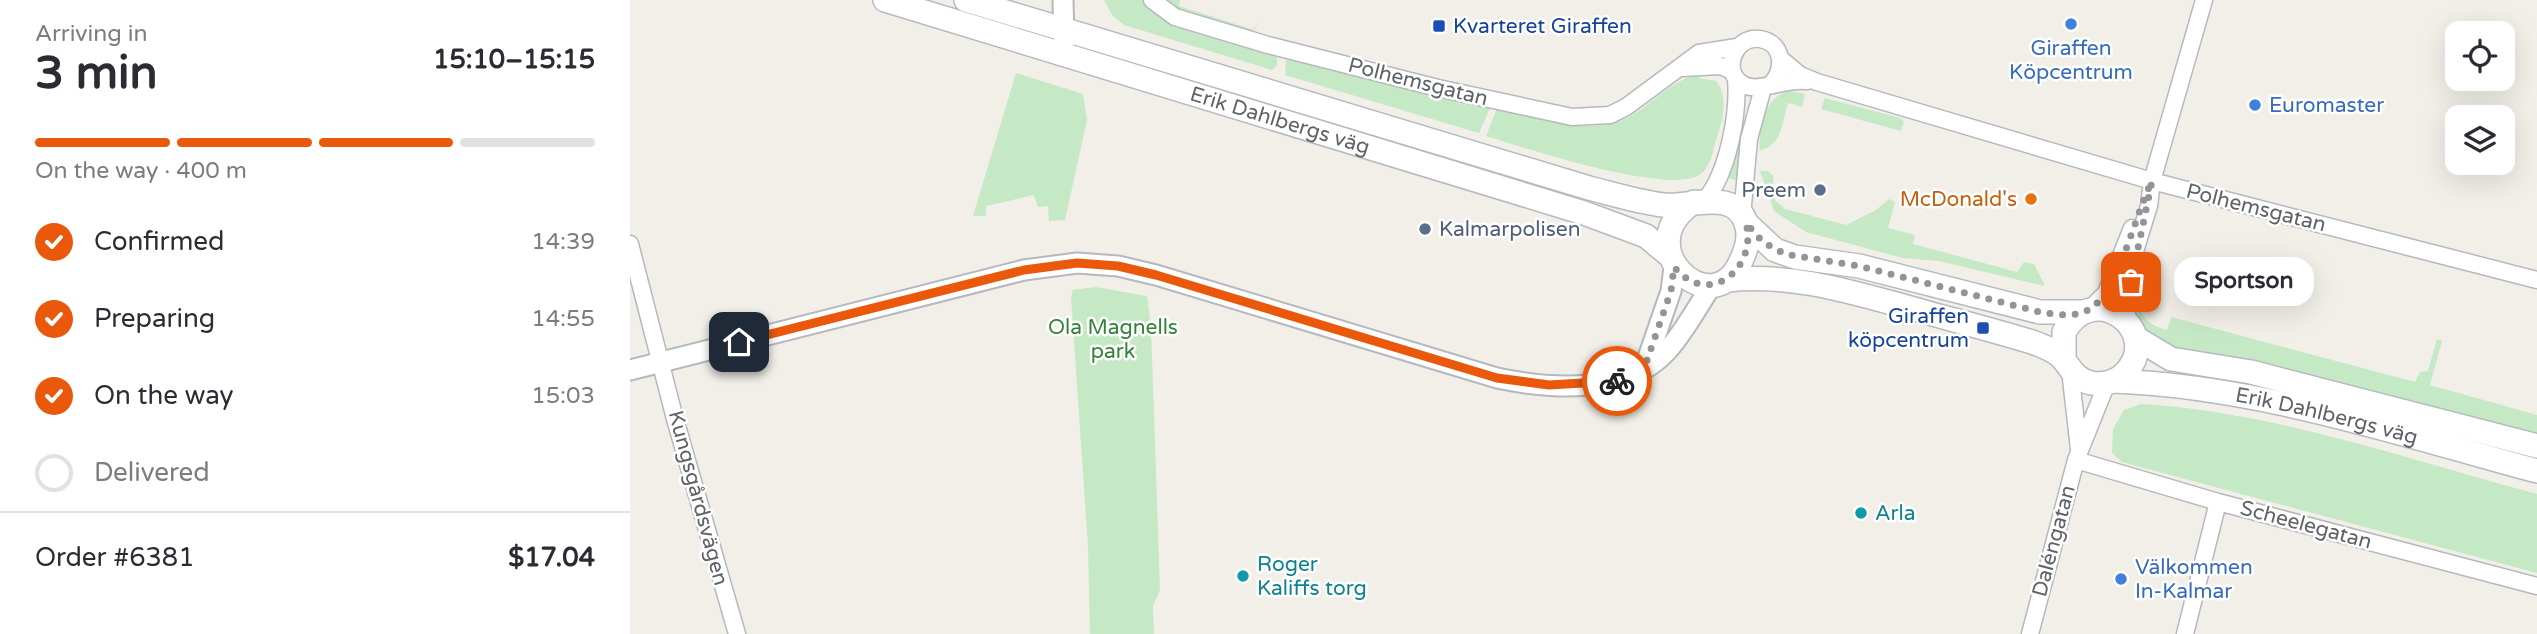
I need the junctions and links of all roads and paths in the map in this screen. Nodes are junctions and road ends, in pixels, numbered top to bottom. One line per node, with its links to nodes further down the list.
1 (885, 0): 8 (main road, Erik Dahlbergs väg)
2 (967, 0): 6 (main road, Erik Dahlbergs väg)
3 (1063, 0): 6 (street)
4 (1152, 0): 10 (street, Polhemsgatan)
5 (2204, 0): 14 (street)
6 (1066, 30): 8 (street); 15 (main road, Erik Dahlbergs väg)
7 (1737, 47): 9 (street); 10 (street, Polhemsgatan); 11 (street)
8 (1063, 54): 18 (main road, Erik Dahlbergs väg)
9 (1781, 59): 12 (street, Polhemsgatan); 13 (street)
10 (1680, 68): 11 (street)
11 (1734, 75): 13 (street); 15 (street)
12 (1816, 82): 13 (street, Polhemsgatan); 14 (street, Polhemsgatan)
13 (1767, 86): 16 (street)
14 (2152, 181): 19 (street, Polhemsgatan); 21 (street); 22 (street)
15 (1699, 201): 16 (main road, Erik Dahlbergs väg); 18 (main road)
16 (1744, 220): 20 (main road); 21 (main road, Erik Dahlbergs väg)
17 (630, 244): 23 (street, Kungsgårdsvägen)
18 (1671, 261): 20 (main road, Erik Dahlbergs väg); 25 (street)
19 (2537, 280)
20 (1719, 282): 24 (main road, Erik Dahlbergs väg); 25 (street)
21 (2086, 311): 22 (main road, Erik Dahlbergs väg); 24 (main road)
22 (2131, 329): 27 (main road); 28 (main road, Erik Dahlbergs väg)
23 (662, 362): 25 (street); 26 (street); 33 (street, Kungsgårdsvägen)
24 (2067, 365): 27 (main road, Erik Dahlbergs väg); 29 (street, Daléngatan)
25 (1645, 366)
26 (630, 370)
27 (2110, 382): 29 (street, Daléngatan); 30 (main road, Erik Dahlbergs väg)
28 (2537, 446)
29 (2077, 454): 31 (street, Scheelegatan); 34 (street, Daléngatan)
30 (2537, 471)
31 (2218, 502): 32 (street, Scheelegatan); 35 (street)
32 (2537, 586)
33 (737, 634)
34 (2030, 634)
35 (2185, 634)

